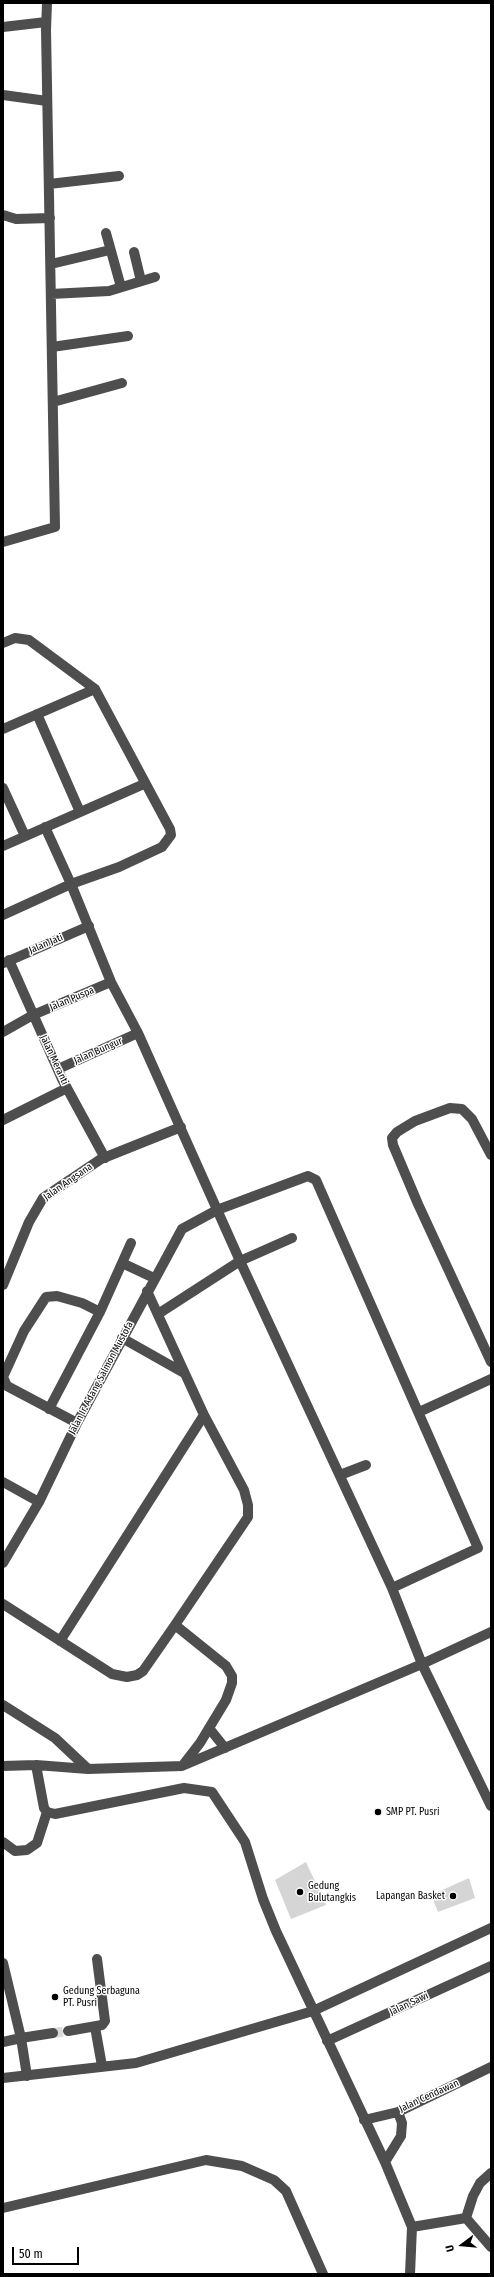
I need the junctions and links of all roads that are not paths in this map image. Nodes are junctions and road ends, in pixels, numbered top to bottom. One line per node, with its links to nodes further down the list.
1 (47, 3): 2 (street)
2 (46, 22): 3 (street); 5 (street)
3 (3, 27)
4 (3, 95): 5 (street)
5 (47, 102): 7 (street)
6 (119, 176): 7 (street)
7 (49, 184): 9 (street)
8 (3, 215): 9 (street)
9 (50, 218): 13 (street)
10 (106, 232): 11 (street)
11 (110, 250): 13 (street); 16 (street)
12 (134, 252): 15 (street)
13 (51, 264): 17 (street)
14 (155, 277): 15 (street)
15 (141, 281): 16 (street)
16 (120, 287): 17 (street)
17 (51, 294): 19 (street)
18 (128, 336): 19 (street)
19 (52, 347): 21 (street)
20 (122, 383): 21 (street)
21 (53, 402): 22 (street)
22 (3, 542)
23 (3, 643): 24 (street)
24 (95, 689): 25 (street); 27 (street)
25 (37, 714): 26 (street); 29 (street)
26 (3, 729)
27 (144, 784): 29 (street); 33 (street)
28 (3, 788): 31 (street)
29 (80, 812): 30 (street)
30 (45, 827): 31 (street); 33 (street)
31 (25, 836): 32 (street)
32 (3, 846)
33 (71, 884): 34 (street); 35 (street)
34 (3, 915)
35 (89, 926): 36 (street, Jalan Jati); 37 (street)
36 (6, 962): 38 (street, Jalan Meranti)
37 (111, 982): 38 (street, Jalan Puspa); 40 (street)
38 (33, 1015): 39 (street, Jalan Puspa); 41 (street, Jalan Meranti)
39 (3, 1032)
40 (138, 1033): 41 (street, Jalan Bungur); 44 (street)
41 (58, 1069): 42 (street, Jalan Meranti)
42 (67, 1088): 43 (street); 46 (street, Jalan Meranti)
43 (3, 1120)
44 (180, 1127): 46 (street, Jalan Angsana); 47 (street)
45 (491, 1155): 58 (street)
46 (105, 1158): 53 (street, Jalan Angsana)
47 (217, 1210): 50 (street); 52 (street, Jalan Ir. Adang Salmon Mustofa); 62 (street, Jalan Ir. Adang Salmon Mustofa)
48 (292, 1238): 50 (street)
49 (131, 1243): 51 (street)
50 (240, 1261): 56 (street); 66 (street)
51 (122, 1263): 52 (street); 55 (street)
52 (154, 1278): 54 (street, Jalan Ir. Adang Salmon Mustofa)
53 (3, 1285)
54 (147, 1291): 56 (street); 57 (street, Jalan Ir. Adang Salmon Mustofa)
55 (100, 1312): 61 (street); 61 (street)
56 (158, 1314): 59 (street)
57 (122, 1338): 59 (street); 64 (street, Jalan Ir. Adang Salmon Mustofa)
58 (491, 1362)
59 (184, 1373): 63 (street)
60 (491, 1379): 62 (street)
61 (50, 1409): 64 (street)
62 (419, 1412): 70 (street, Jalan Ir. Adang Salmon Mustofa)
63 (204, 1415): 72 (street); 74 (street)
64 (77, 1424): 68 (street, Jalan Ir. Adang Salmon Mustofa)
65 (366, 1465): 66 (street)
66 (340, 1475): 70 (street)
67 (3, 1482): 68 (street)
68 (39, 1502): 69 (street, Jalan Ir. Adang Salmon Mustofa)
69 (3, 1563)
70 (392, 1588): 75 (street)
71 (3, 1604): 74 (street)
72 (175, 1625): 74 (street); 77 (street)
73 (491, 1632): 75 (street)
74 (60, 1641)
75 (422, 1664): 78 (street); 83 (street)
76 (3, 1705): 82 (street)
77 (209, 1728): 78 (street); 81 (street)
78 (225, 1748): 81 (street)
79 (36, 1765): 80 (street); 82 (street); 84 (street)
80 (3, 1766)
81 (182, 1766): 82 (street)
82 (88, 1769)
83 (491, 1806)
84 (47, 1812): 85 (street); 90 (street)
85 (3, 1842)
86 (491, 1928): 90 (street)
87 (98, 1959): 91 (street)
88 (3, 1963): 94 (street)
89 (491, 1966): 95 (street, Jalan Sawi)
90 (313, 2011): 95 (street); 97 (street)
91 (95, 2027): 92 (street); 97 (street)
92 (68, 2031)
93 (53, 2033): 94 (street)
94 (21, 2038): 96 (street); 99 (street)
95 (327, 2041): 102 (street)
96 (3, 2042)
97 (102, 2066): 99 (street)
98 (491, 2067): 101 (street, Jalan Cendawan)
99 (27, 2076): 100 (street)
100 (3, 2078)
101 (398, 2112): 102 (street, Jalan Cendawan); 103 (street)
102 (364, 2120): 103 (street)
103 (385, 2162): 107 (street)
104 (491, 2173): 106 (street)
105 (3, 2208): 109 (street)
106 (466, 2218): 107 (street); 108 (street)
107 (412, 2227): 110 (street)
108 (491, 2246)
109 (323, 2274)
110 (410, 2274)

